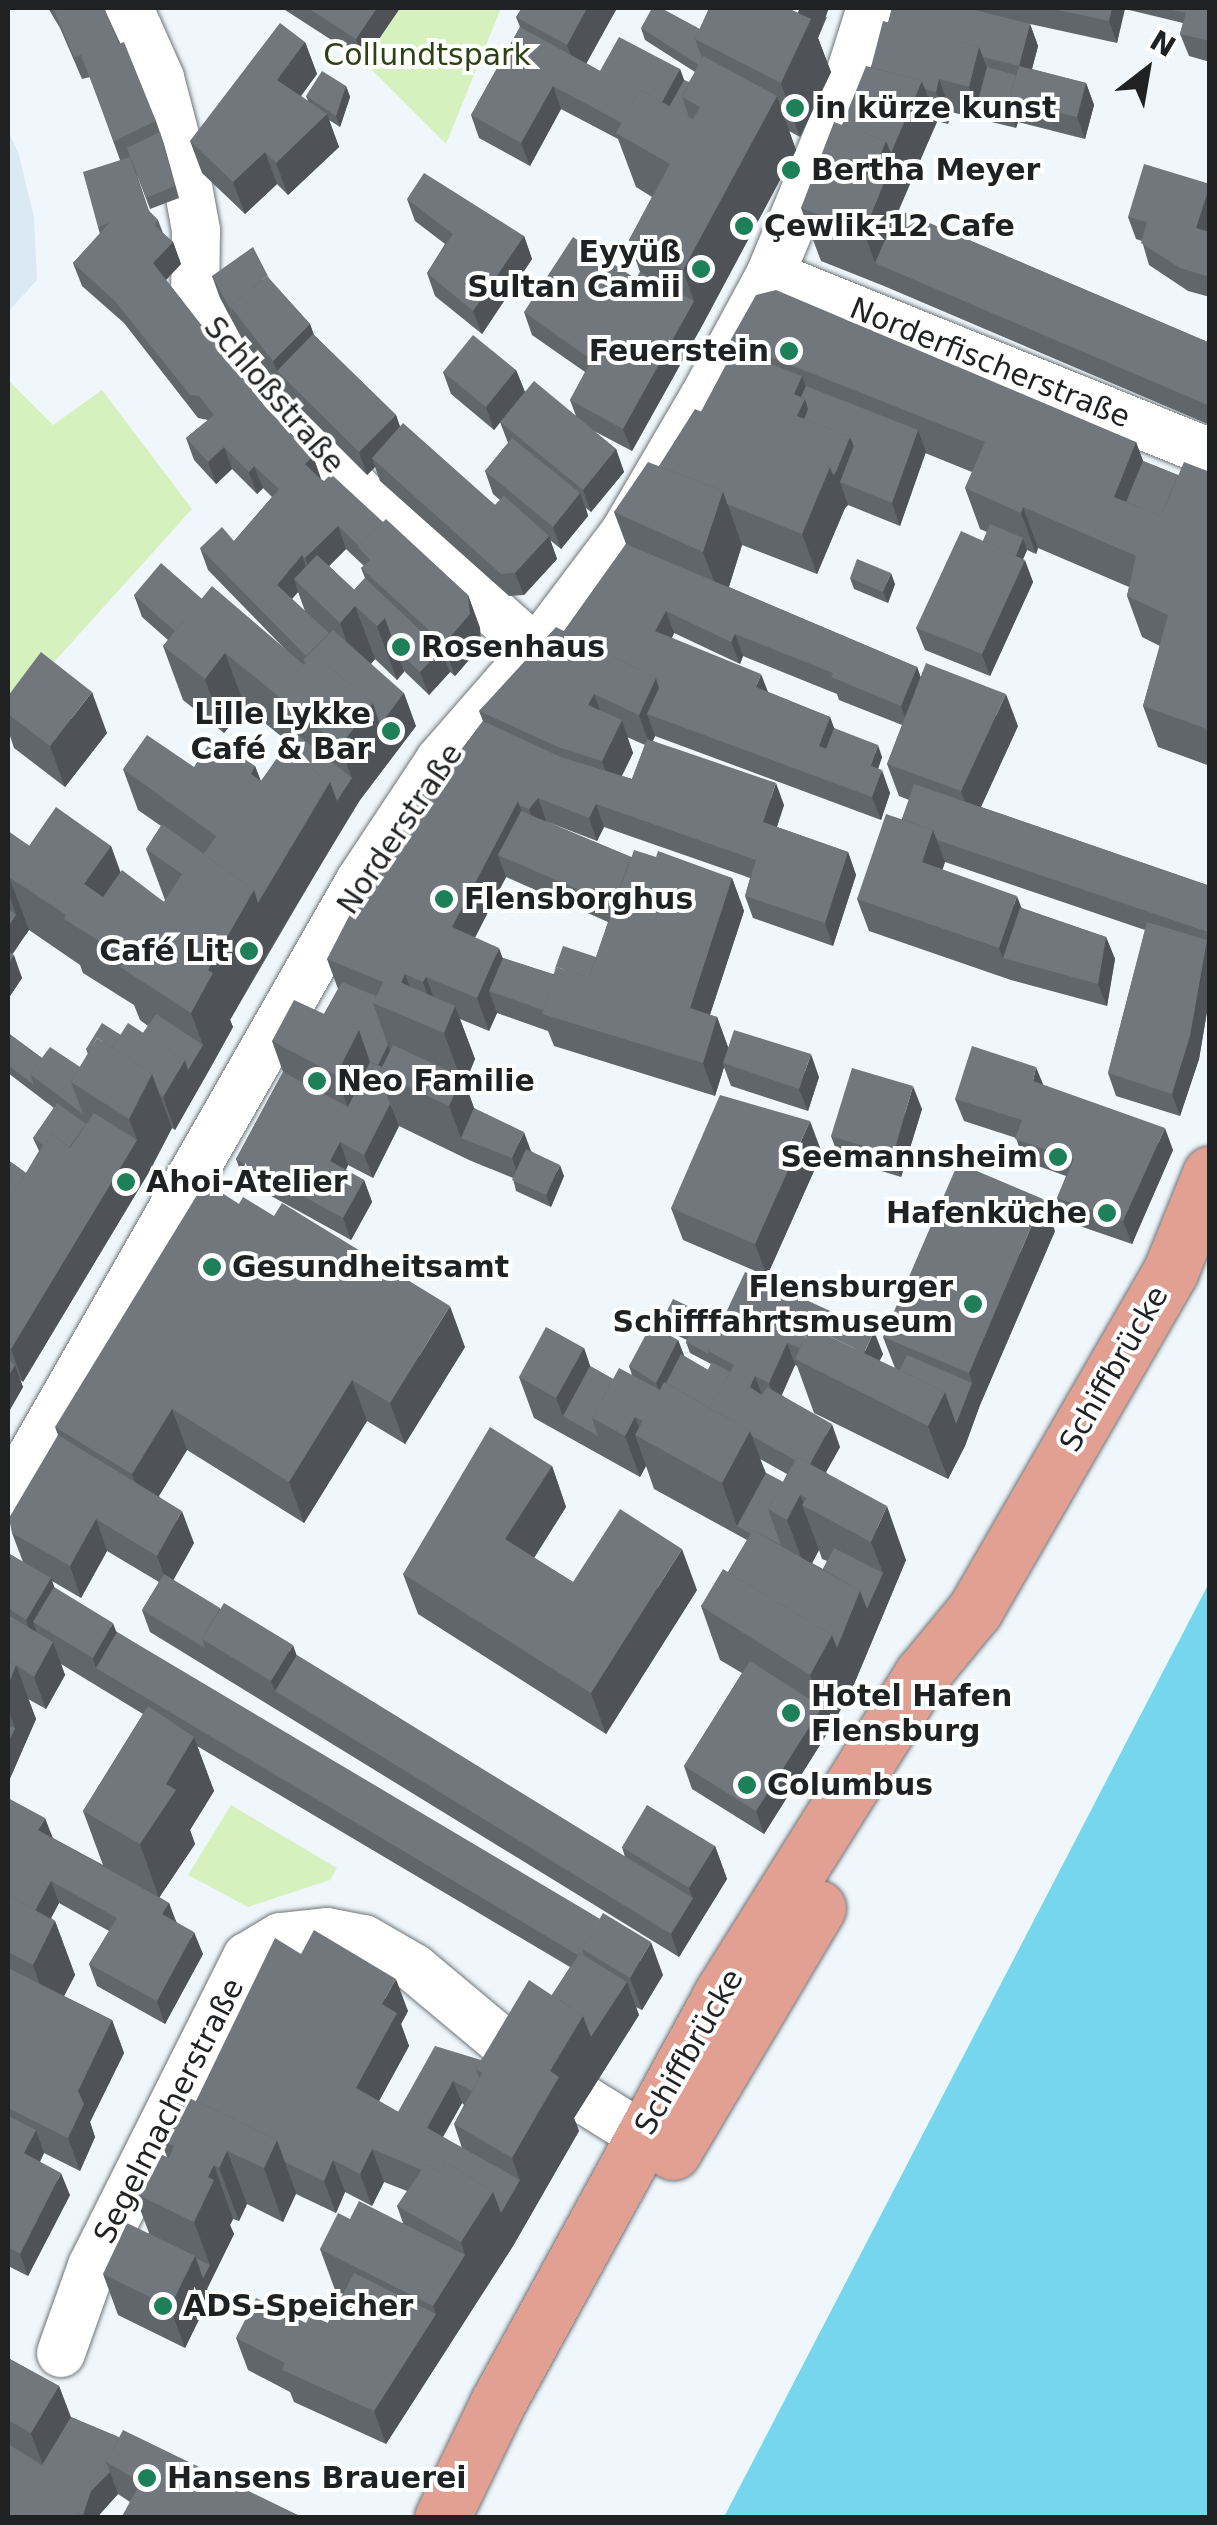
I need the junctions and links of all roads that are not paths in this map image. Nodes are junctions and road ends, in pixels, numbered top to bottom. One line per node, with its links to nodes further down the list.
1 (129, 8): 5 (street, Schloßstraße)
2 (872, 8): 3 (street, Norderstraße)
3 (770, 275): 4 (street, Norderfischerstraße); 5 (street, Norderstraße)
4 (1210, 452)
5 (536, 650): 7 (street, Norderstraße)
6 (1210, 1174): 8 (main road, Schiffbrücke)
7 (8, 1497)
8 (975, 1610): 11 (main road, Schiffbrücke); 14 (main road, Schiffbrücke)
9 (529, 2064): 12 (street, Segelmacherstraße)
10 (585, 2100): 11 (street)
11 (641, 2135): 13 (main road, Schiffbrücke)
12 (61, 2353)
13 (442, 2518)
14 (483, 2518)

